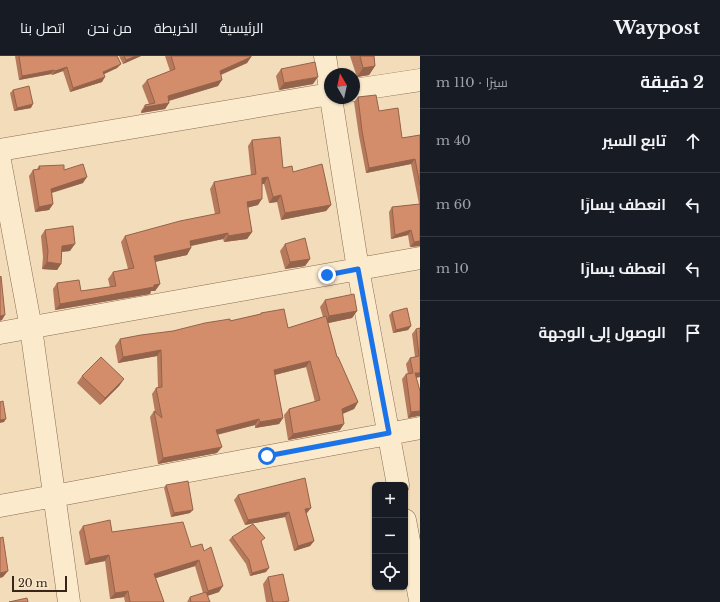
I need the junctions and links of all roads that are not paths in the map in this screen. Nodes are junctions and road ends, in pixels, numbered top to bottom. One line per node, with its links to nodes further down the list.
1 (325, 56): 2 (street)
2 (327, 68)
3 (420, 80): 4 (street)
4 (360, 89)
5 (324, 95): 7 (street)
6 (332, 104): 10 (street)
7 (0, 150)
8 (0, 161): 11 (street)
9 (420, 258): 10 (street)
10 (358, 269): 11 (street); 14 (street)
11 (31, 328): 12 (street); 16 (street)
12 (0, 333)
13 (420, 428): 14 (street)
14 (389, 433): 15 (street); 16 (street)
15 (397, 482)
16 (54, 496): 17 (street); 20 (street)
17 (0, 506)
18 (408, 536): 19 (street)
19 (420, 600)
20 (69, 602)

